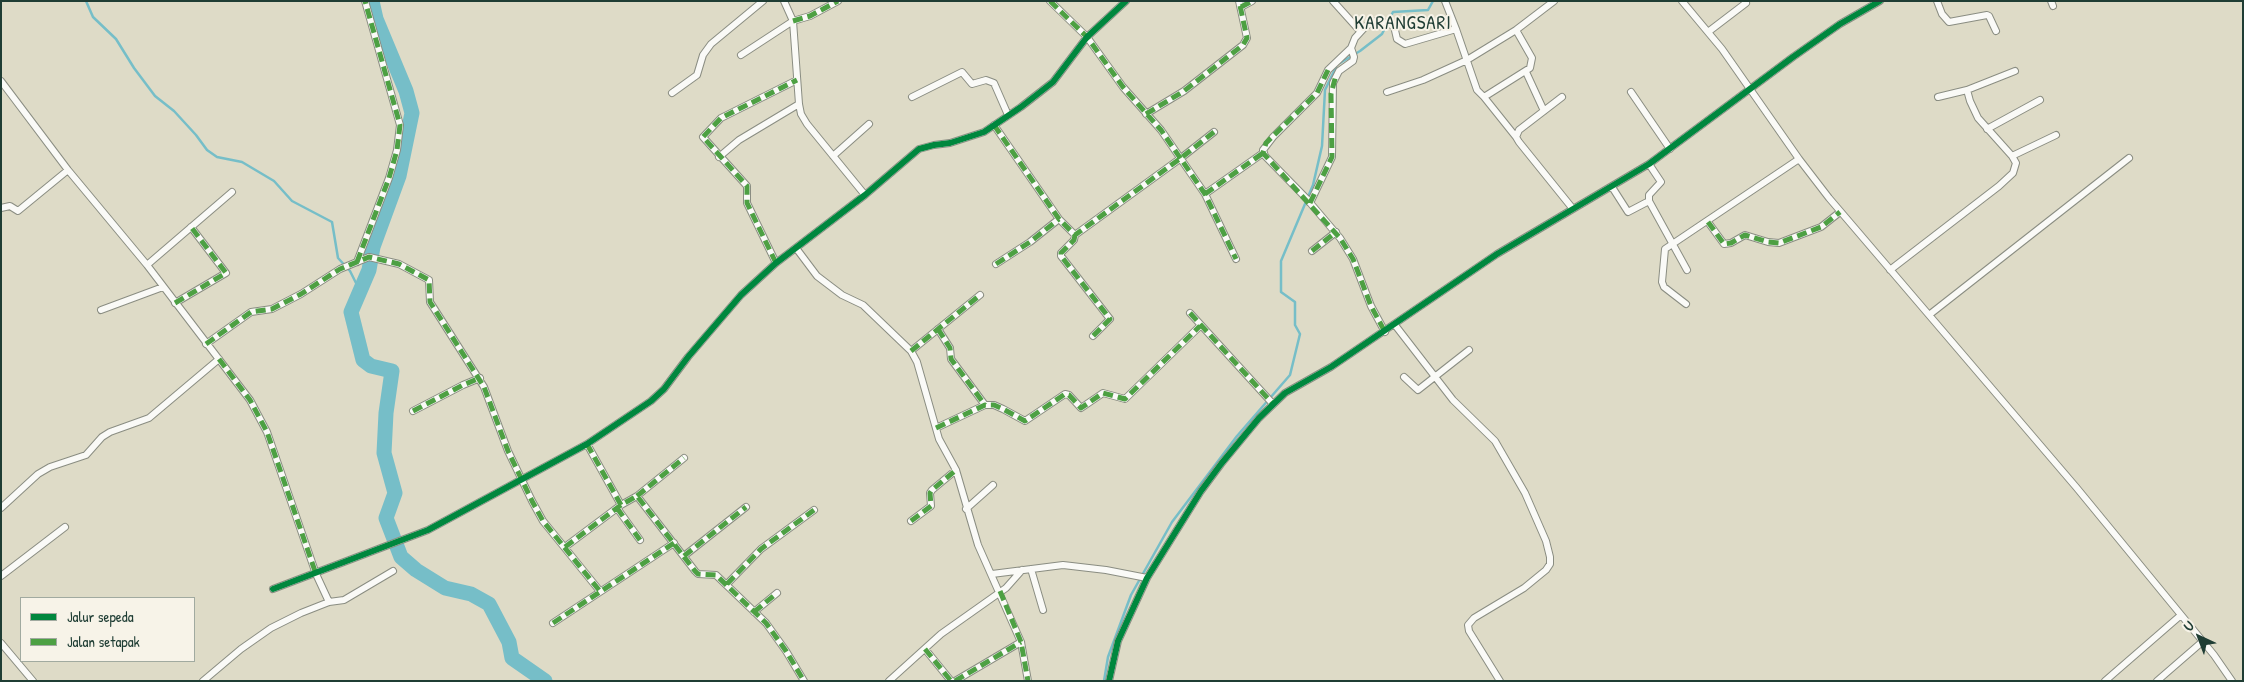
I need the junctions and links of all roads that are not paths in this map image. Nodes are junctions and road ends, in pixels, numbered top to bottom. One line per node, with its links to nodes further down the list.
1 (365, 1): 79 (street)
2 (764, 1): 35 (street)
3 (784, 1): 16 (street)
4 (838, 1): 16 (street)
5 (1050, 1): 22 (street)
6 (1126, 1): 22 (street)
7 (1252, 1): 15 (street)
8 (1333, 1): 19 (street)
9 (1445, 1): 17 (street)
10 (1554, 1): 18 (street)
11 (1682, 1): 21 (street)
12 (1880, 1): 31 (street)
13 (1937, 1): 20 (street)
14 (1746, 3): 21 (street)
15 (1240, 4): 43 (street)
16 (793, 21): 24 (street); 29 (street)
17 (1456, 29): 19 (street); 25 (street)
18 (1516, 30): 25 (street); 27 (street)
19 (1360, 31): 23 (street)
20 (1996, 31)
21 (1708, 32): 31 (street)
22 (1087, 37): 43 (street); 44 (street)
23 (1353, 52): 28 (street); 28 (street)
24 (741, 55)
25 (1467, 60): 33 (street); 37 (street)
26 (2015, 71): 32 (street)
27 (1526, 72): 37 (street); 42 (street)
28 (1332, 73): 52 (street); 65 (street)
29 (797, 80): 41 (street); 55 (street)
30 (1, 81): 60 (street)
31 (1751, 88): 51 (street); 58 (street)
32 (1967, 90): 39 (street); 47 (street)
33 (1387, 92)
34 (1631, 92): 51 (street)
35 (672, 93)
36 (912, 97): 44 (street)
37 (1484, 97): 50 (street)
38 (1562, 97): 42 (street)
39 (1938, 97)
40 (2040, 100): 47 (street)
41 (799, 104): 53 (street); 55 (street)
42 (1544, 111): 50 (street)
43 (1146, 114): 56 (street)
44 (1008, 115): 46 (street)
45 (869, 124): 53 (street)
46 (994, 125): 64 (street); 70 (street)
47 (1987, 128): 54 (street)
48 (1214, 132): 56 (street)
49 (2056, 135): 54 (street)
50 (1516, 137): 68 (street)
51 (1670, 149): 59 (street)
52 (1263, 153): 63 (street); 65 (street)
53 (833, 156): 64 (street)
54 (2012, 156): 84 (street)
55 (719, 157): 80 (street)
56 (1181, 158): 63 (street); 74 (street)
57 (2128, 158): 91 (street)
58 (1799, 159): 69 (street); 71 (street)
59 (1649, 164): 61 (street); 66 (street)
60 (68, 170): 67 (street); 82 (street)
61 (1612, 187): 66 (street); 68 (street)
62 (232, 192): 72 (street)
63 (1205, 194): 78 (street)
64 (865, 195): 76 (street)
65 (1309, 201): 73 (street)
66 (1649, 201): 75 (street)
67 (1, 208)
68 (1573, 209): 92 (street)
69 (1840, 212): 71 (street); 84 (street)
70 (1059, 219): 74 (street); 81 (street)
71 (1708, 222): 75 (street)
72 (192, 227): 82 (street); 87 (street)
73 (1336, 232): 77 (street); 95 (street)
74 (1075, 235): 96 (street)
75 (1672, 244): 83 (street); 88 (street)
76 (796, 248): 80 (street); 99 (street)
77 (1312, 252)
78 (1236, 259)
79 (355, 263): 97 (street); 103 (street)
80 (776, 263): 108 (street)
81 (996, 264)
82 (147, 265): 85 (street)
83 (1687, 270)
84 (1890, 270): 91 (street)
85 (163, 287): 87 (street); 89 (street)
86 (980, 295): 94 (street)
87 (175, 303): 97 (street)
88 (1686, 304)
89 (101, 310)
90 (1190, 313): 93 (street)
91 (1929, 315): 140 (street)
92 (1395, 325): 95 (street); 101 (street)
93 (1200, 326): 104 (street); 105 (street)
94 (938, 329): 99 (street); 105 (street)
95 (1385, 332): 104 (street)
96 (1093, 336)
97 (206, 344): 100 (street)
98 (1468, 350): 101 (street)
99 (911, 351): 107 (street)
100 (219, 359): 116 (street); 128 (street)
101 (1435, 376): 102 (street); 154 (street)
102 (1404, 377)
103 (480, 378): 106 (street); 111 (street)
104 (1272, 403): 131 (street)
105 (985, 406): 107 (street)
106 (413, 412)
107 (936, 428): 110 (street)
108 (587, 444): 111 (street); 114 (street)
109 (684, 458): 113 (street)
110 (956, 470): 117 (street); 119 (street)
111 (520, 479): 123 (street); 128 (street)
112 (993, 485): 117 (street)
113 (637, 496): 114 (street); 122 (street)
114 (619, 506): 121 (street); 123 (street)
115 (746, 507): 124 (street)
116 (1, 508)
117 (966, 509): 129 (street)
118 (814, 510): 132 (street)
119 (912, 521)
120 (65, 527): 130 (street)
121 (640, 540)
122 (674, 543): 124 (street); 134 (street)
123 (565, 546): 134 (street)
124 (684, 556): 132 (street)
125 (1031, 569): 126 (street); 131 (street); 138 (street)
126 (1022, 570): 129 (street); 135 (street)
127 (393, 571): 137 (street)
128 (316, 574): 133 (street); 137 (street)
129 (992, 574): 135 (street)
130 (1, 576)
131 (1145, 578): 153 (street)
132 (727, 584): 139 (street)
133 (273, 589)
134 (599, 590): 141 (street)
135 (1000, 591): 142 (street); 145 (street)
136 (777, 592): 139 (street)
137 (329, 602): 147 (street)
138 (1043, 610)
139 (754, 612): 148 (street)
140 (2181, 616): 143 (street); 155 (street)
141 (552, 623)
142 (1020, 642): 151 (street); 152 (street)
143 (2202, 642): 156 (street); 157 (street)
144 (1, 643): 146 (street)
145 (925, 648): 149 (street); 150 (street)
146 (33, 681)
147 (203, 681)
148 (804, 681)
149 (889, 681)
150 (951, 681)
151 (955, 681)
152 (1028, 681)
153 (1109, 681)
154 (1500, 681)
155 (2106, 681)
156 (2157, 681)
157 (2232, 681)

